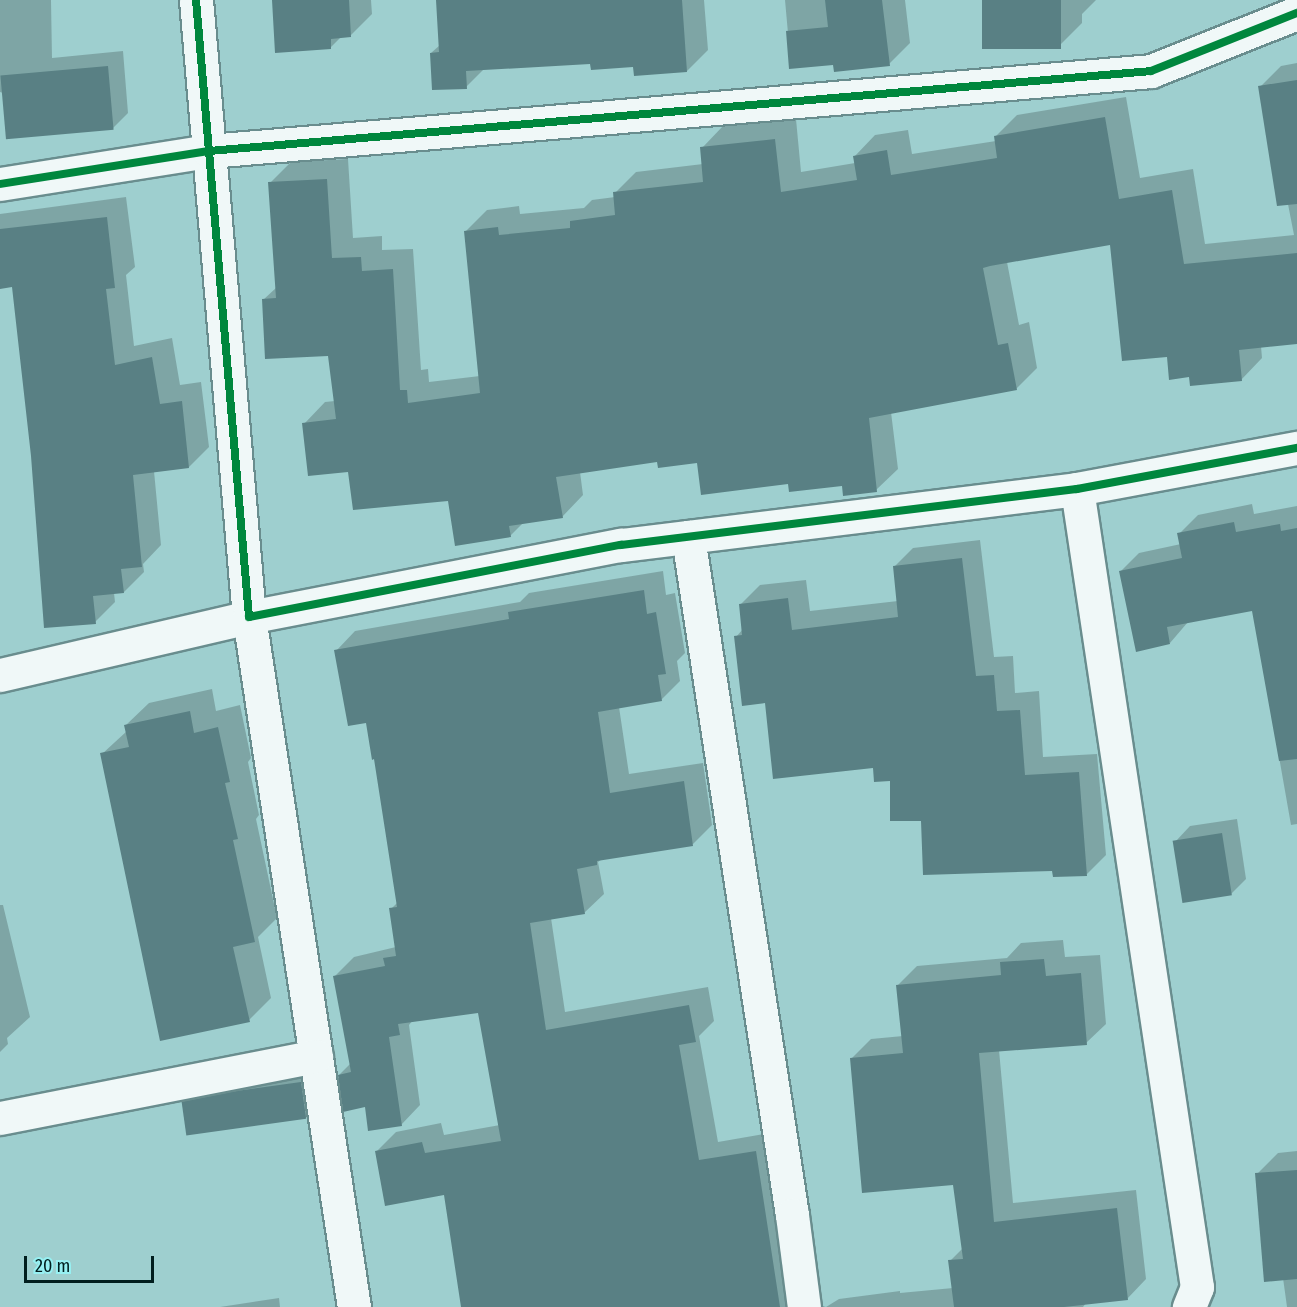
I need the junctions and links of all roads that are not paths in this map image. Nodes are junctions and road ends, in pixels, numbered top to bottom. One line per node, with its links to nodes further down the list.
1 (196, 0): 3 (street)
2 (1297, 13): 3 (street)
3 (208, 151): 4 (street); 8 (street)
4 (0, 184)
5 (1297, 448): 6 (street)
6 (1077, 489): 7 (street); 14 (street)
7 (688, 537): 8 (street); 13 (street)
8 (249, 617): 9 (street); 10 (street)
9 (0, 675)
10 (316, 1056): 11 (street); 12 (street)
11 (0, 1118)
12 (354, 1307)
13 (804, 1307)
14 (1189, 1307)

